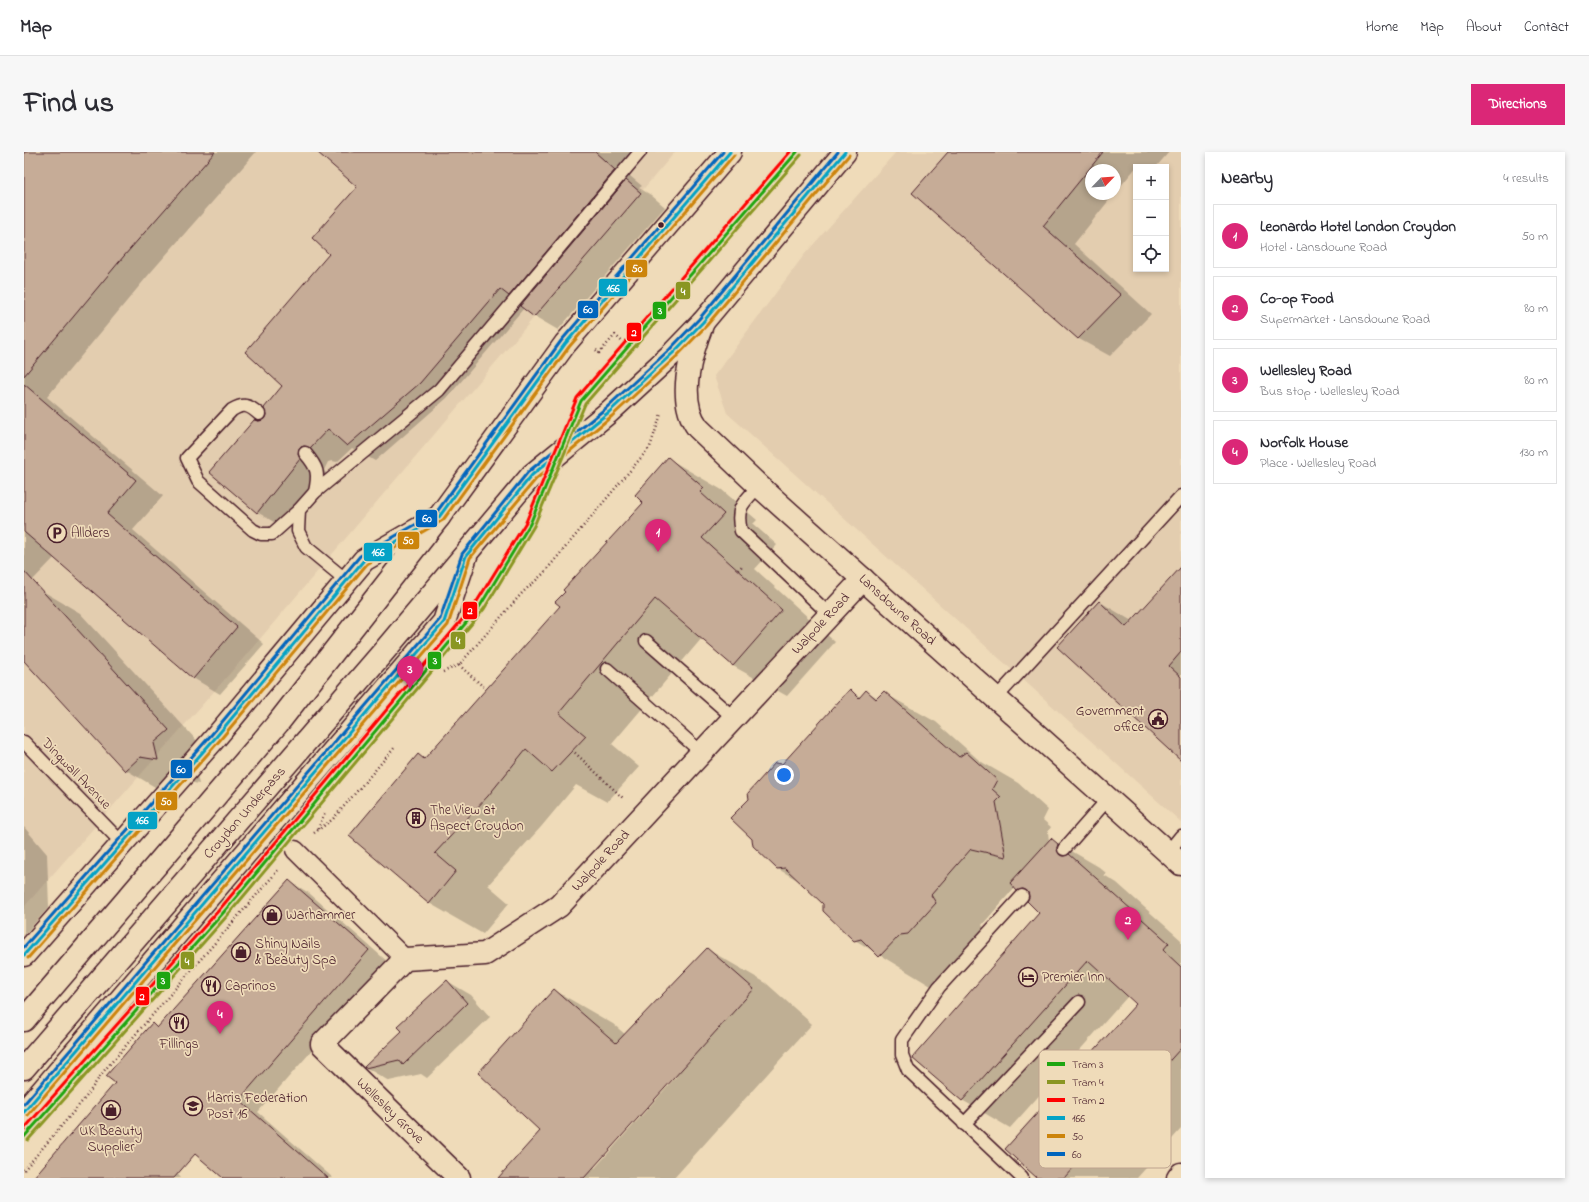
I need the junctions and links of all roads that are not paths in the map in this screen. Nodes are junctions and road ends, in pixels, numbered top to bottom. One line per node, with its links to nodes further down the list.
1 (640, 152): 8 (lane)
2 (730, 152): 11 (street)
3 (845, 152): 4 (street)
4 (703, 322): 7 (street, Lansdowne Road); 12 (street, Croydon Underpass)
5 (259, 414): 10 (lane)
6 (305, 453): 8 (lane)
7 (759, 486): 13 (street, Lansdowne Road); 15 (lane)
8 (315, 492): 10 (lane)
9 (1181, 496): 18 (lane)
10 (299, 510): 14 (lane)
11 (439, 517): 14 (street); 31 (street)
12 (466, 556): 32 (street, Croydon Underpass); 33 (street)
13 (862, 579): 15 (street, Walpole Road); 18 (street, Lansdowne Road)
14 (346, 580): 23 (street)
15 (830, 615): 19 (street, Walpole Road)
16 (646, 641): 19 (lane)
17 (607, 669): 21 (lane)
18 (996, 698): 22 (street, Lansdowne Road)
19 (734, 718): 21 (street, Walpole Road)
20 (24, 742): 23 (lane, Dingwall Avenue)
21 (702, 753): 29 (street, Walpole Road)
22 (1108, 799): 24 (lane); 26 (street, Lansdowne Road)
23 (123, 844): 28 (street)
24 (1064, 849)
25 (295, 850): 29 (street)
26 (1177, 851)
27 (1022, 896): 34 (lane)
28 (24, 955)
29 (405, 959): 36 (street, Wellesley Grove)
30 (1079, 1002): 34 (lane)
31 (24, 1020)
32 (24, 1068)
33 (24, 1112)
34 (964, 1124): 37 (lane)
35 (1181, 1174): 38 (street)
36 (459, 1178)
37 (1022, 1178)
38 (1178, 1178)

